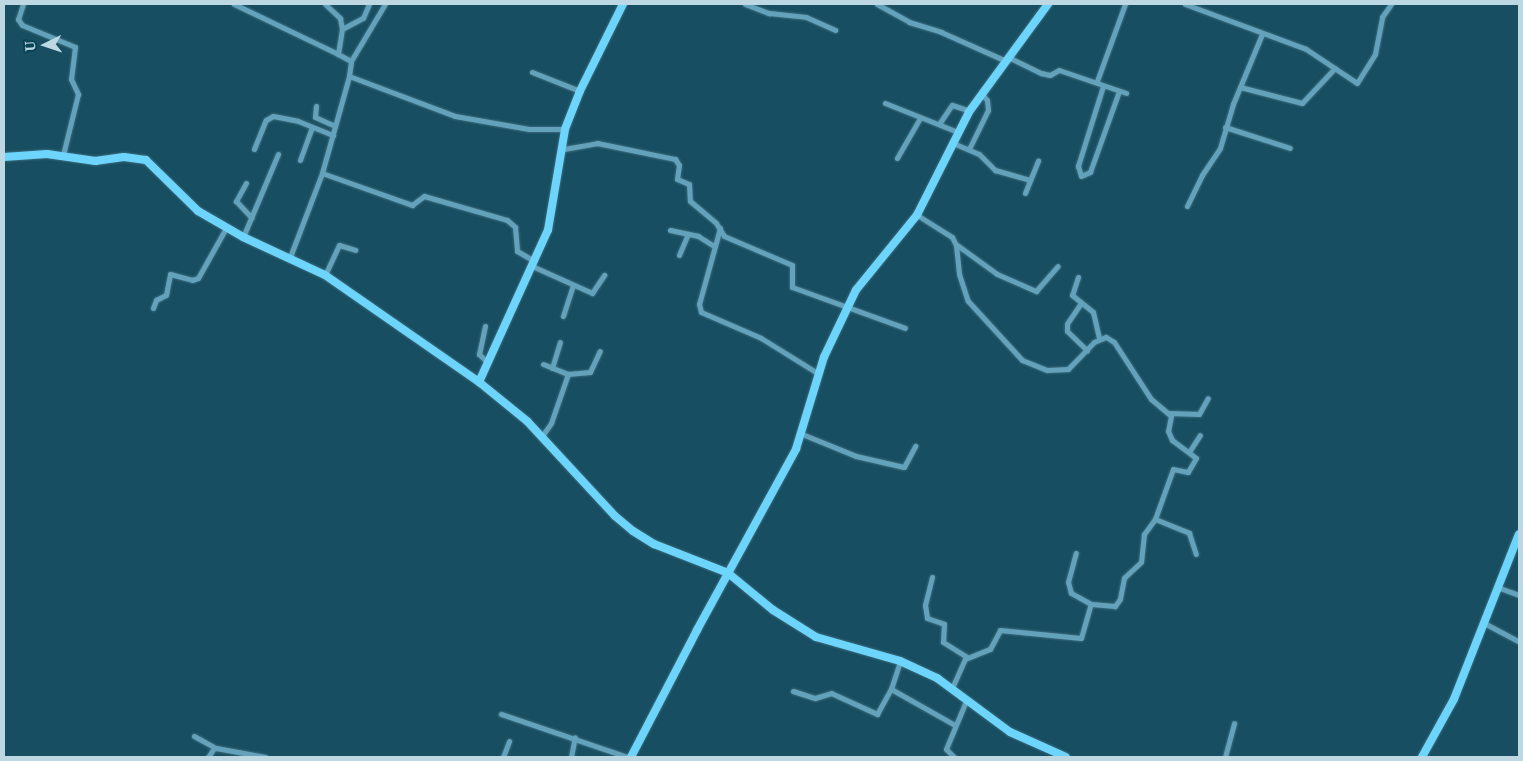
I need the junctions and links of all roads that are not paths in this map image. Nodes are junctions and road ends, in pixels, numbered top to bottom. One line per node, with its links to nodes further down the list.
1 (23, 4): 46 (street)
2 (234, 4): 16 (street)
3 (325, 4): 13 (street)
4 (369, 4): 13 (street)
5 (384, 4): 18 (street)
6 (623, 4): 25 (street)
7 (745, 4): 14 (street)
8 (878, 4): 17 (street)
9 (1048, 4): 17 (street)
10 (1125, 4): 22 (street)
11 (1185, 4): 15 (street)
12 (1391, 4): 19 (street)
13 (342, 29): 16 (street)
14 (835, 30)
15 (1262, 34): 19 (street); 24 (street)
16 (338, 54): 18 (street)
17 (1007, 59): 22 (street); 28 (street)
18 (351, 61): 21 (street)
19 (1335, 68): 24 (street)
20 (532, 72): 25 (street)
21 (349, 76): 34 (street); 37 (street)
22 (1097, 81): 23 (street)
23 (1103, 86): 26 (street); 26 (street)
24 (1240, 87): 36 (street)
25 (580, 90): 37 (street)
26 (1119, 91): 27 (street)
27 (1126, 93)
28 (982, 94): 31 (street); 44 (street)
29 (885, 103): 32 (street)
30 (316, 106): 34 (street)
31 (970, 111): 33 (street); 38 (street)
32 (920, 118): 33 (street); 48 (street)
33 (939, 124): 38 (street)
34 (335, 126): 39 (street)
35 (312, 127): 39 (street); 42 (street); 49 (street)
36 (1225, 127): 41 (street); 55 (street)
37 (565, 129): 43 (street)
38 (958, 132): 40 (street)
39 (333, 136): 51 (street)
40 (953, 143): 44 (street); 56 (street)
41 (1290, 148)
42 (254, 149)
43 (564, 149): 59 (street); 68 (street)
44 (969, 149): 52 (street)
45 (278, 154): 57 (street)
46 (63, 155): 47 (street); 58 (street)
47 (4, 157)
48 (897, 158)
49 (300, 160)
50 (1038, 160): 52 (street)
51 (322, 172): 67 (street); 68 (street)
52 (1030, 180): 54 (street)
53 (246, 183): 57 (street)
54 (1025, 193)
55 (1187, 206)
56 (917, 216): 63 (street); 76 (street)
57 (252, 218): 62 (street)
58 (226, 228): 62 (street); 75 (street)
59 (720, 228): 64 (street); 76 (street)
60 (670, 230): 61 (street)
61 (688, 234): 64 (street); 66 (street)
62 (243, 237): 67 (street)
63 (956, 245): 69 (street); 83 (street)
64 (714, 246): 88 (street)
65 (355, 250): 70 (street)
66 (680, 255)
67 (290, 257): 70 (street)
68 (533, 264): 73 (street); 84 (street)
69 (1058, 266)
70 (325, 275): 89 (street)
71 (604, 275): 73 (street)
72 (1078, 277): 74 (street)
73 (573, 286): 77 (street)
74 (1081, 303): 80 (street); 83 (street)
75 (153, 308)
76 (846, 309): 79 (street); 88 (street)
77 (563, 316)
78 (485, 326): 84 (street)
79 (905, 328)
80 (1099, 338): 83 (street); 91 (street)
81 (560, 342): 86 (street)
82 (600, 350): 87 (street)
83 (1087, 350)
84 (488, 364): 89 (street)
85 (543, 364): 86 (street)
86 (552, 368): 87 (street)
87 (568, 374): 94 (street)
88 (819, 374): 92 (street)
89 (479, 382): 94 (street)
90 (1208, 398): 91 (street)
91 (1167, 413): 96 (street)
92 (802, 434): 95 (street); 101 (street)
93 (1200, 435): 96 (street)
94 (542, 436): 101 (street)
95 (915, 446)
96 (1190, 452): 97 (street)
97 (1155, 519): 100 (street); 105 (street)
98 (1519, 534): 103 (street)
99 (1076, 553): 105 (street)
100 (1196, 554)
101 (728, 573): 109 (street); 126 (street)
102 (932, 576): 108 (street)
103 (1497, 588): 104 (street); 106 (street)
104 (1519, 595)
105 (1091, 604): 108 (street)
106 (1484, 623): 107 (street); 130 (street)
107 (1519, 642)
108 (967, 657): 110 (street)
109 (900, 661): 110 (street); 111 (street)
110 (952, 688): 113 (street)
111 (891, 690): 112 (street); 116 (street)
112 (793, 691)
113 (966, 701): 116 (street); 128 (street)
114 (501, 714): 118 (street)
115 (1234, 722): 129 (street)
116 (955, 725): 127 (street)
117 (194, 736): 120 (street)
118 (575, 737): 124 (street); 125 (street)
119 (509, 741): 123 (street)
120 (214, 748): 121 (street); 122 (street)
121 (208, 757)
122 (265, 757)
123 (503, 757)
124 (571, 757)
125 (627, 757)
126 (632, 757)
127 (954, 757)
128 (1066, 757)
129 (1225, 757)
130 (1422, 757)

